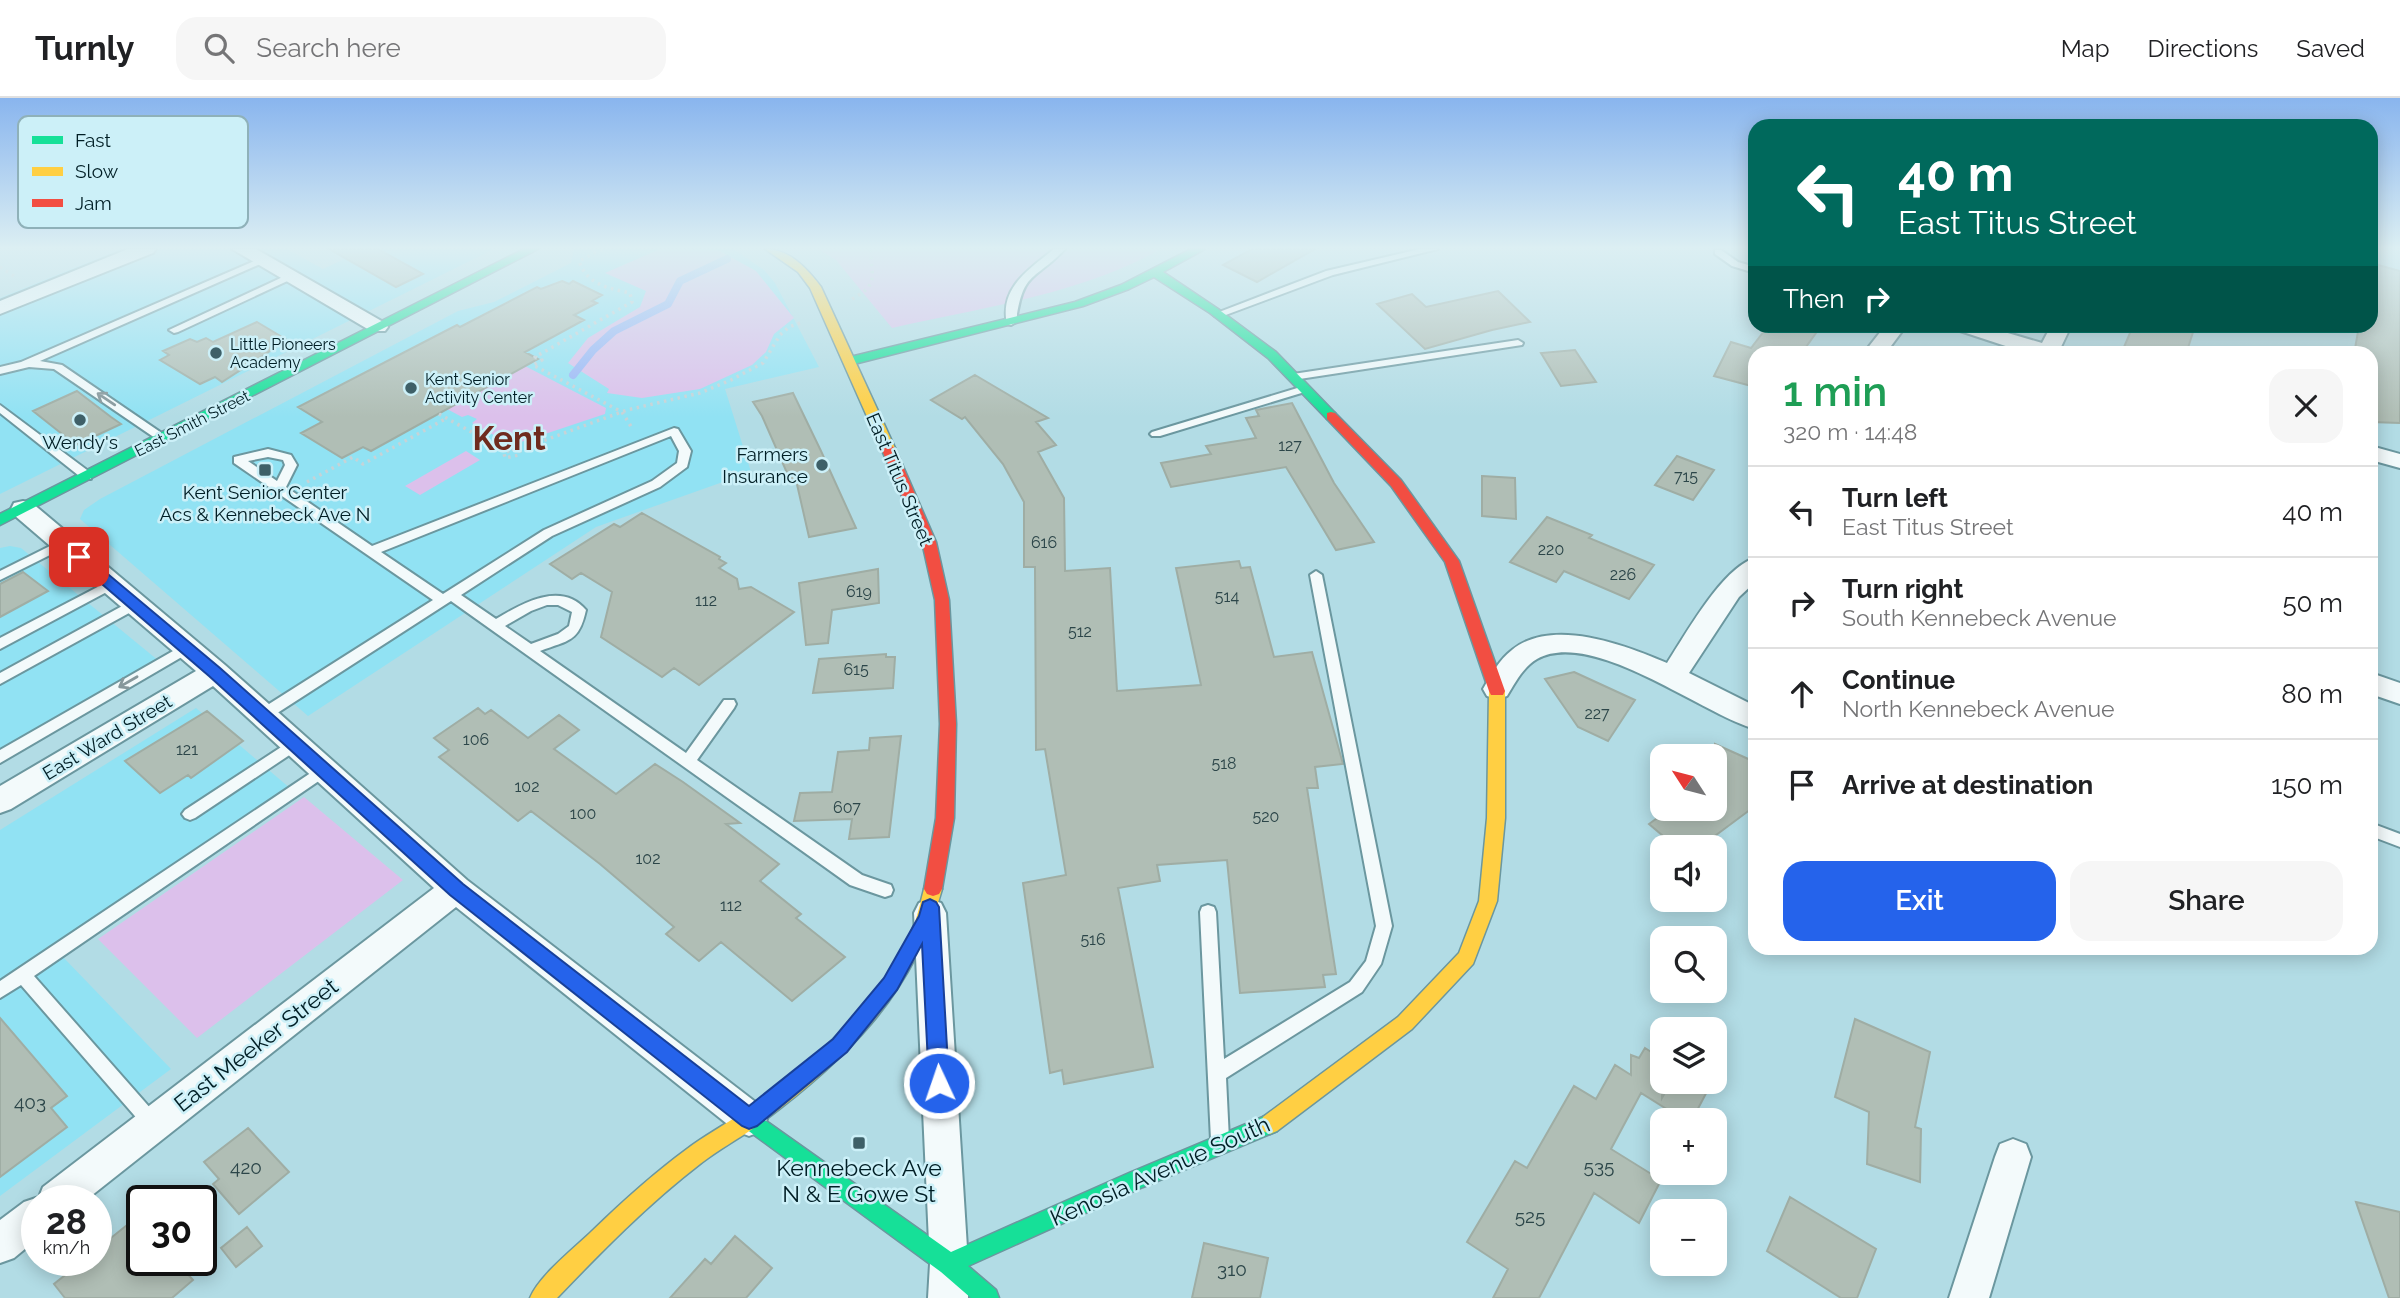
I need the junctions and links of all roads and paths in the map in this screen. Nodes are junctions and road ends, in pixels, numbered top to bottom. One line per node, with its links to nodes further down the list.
1 (160, 305): 21 (lane)
2 (229, 305): 16 (lane)
3 (340, 305): 15 (street)
4 (422, 305): 15 (street, East Smith Street)
5 (627, 305): 25 (path)
6 (823, 305): 12 (street, East Titus Street)
7 (838, 305): 12 (path)
8 (1012, 305): 14 (lane)
9 (1075, 305): 14 (street)
10 (1205, 305): 13 (street, Kenosia Avenue South)
11 (1243, 305): 13 (lane)
12 (826, 311): 20 (street, East Titus Street); 25 (path)
13 (1219, 314): 23 (street, Kenosia Avenue South)
14 (1011, 322): 20 (street)
15 (378, 327): 29 (street, East Smith Street)
16 (174, 330)
17 (1987, 333): 19 (street)
18 (1518, 343): 23 (lane)
19 (2028, 346)
20 (850, 361): 69 (street, East Titus Street)
21 (25, 363): 22 (lane); 29 (lane, one-way to 21)
22 (0, 371)
23 (1298, 383): 28 (lane); 54 (street, Kenosia Avenue South)
24 (0, 408): 35 (lane)
25 (622, 412): 30 (path); 31 (path)
26 (439, 414): 27 (path)
27 (447, 418): 32 (path); 36 (path)
28 (1156, 435)
29 (162, 438): 35 (street, East Smith Street)
30 (641, 444): 39 (lane); 44 (lane)
31 (518, 450): 32 (path); 32 (path)
32 (506, 451)
33 (2378, 455): 34 (street)
34 (2400, 461)
35 (87, 476): 37 (street, East Smith Street)
36 (284, 491): 39 (lane)
37 (11, 514): 38 (street)
38 (64, 544): 42 (lane); 43 (street)
39 (372, 551): 44 (lane)
40 (1748, 574): 51 (street)
41 (1316, 575): 73 (lane)
42 (0, 576)
43 (111, 584): 45 (street); 47 (lane)
44 (446, 597): 46 (lane); 57 (lane)
45 (135, 604): 48 (street); 52 (lane)
46 (495, 626): 49 (lane); 49 (lane)
47 (0, 644)
48 (187, 648): 50 (street); 60 (lane, one-way to 60)
49 (529, 650): 61 (lane)
50 (215, 672): 57 (street); 63 (street, East Ward Street)
51 (1671, 678): 54 (street); 58 (street)
52 (0, 679)
53 (2378, 686): 55 (street)
54 (1497, 689): 76 (street, Kenosia Avenue South)
55 (2400, 694)
56 (730, 704): 61 (lane)
57 (262, 715): 59 (street)
58 (1748, 715)
59 (295, 744): 62 (street); 64 (lane)
60 (0, 757)
61 (688, 762): 68 (lane)
62 (324, 770): 67 (street); 71 (lane)
63 (0, 801)
64 (190, 814)
65 (2378, 832): 66 (lane)
66 (2400, 841)
67 (456, 890): 74 (street); 75 (street, East Meeker Street)
68 (886, 890)
69 (930, 907): 74 (street, East Titus Street); 81 (street, East Titus Street)
70 (1208, 912): 73 (lane)
71 (23, 975): 72 (lane); 75 (lane)
72 (0, 990)
73 (1216, 1074): 76 (lane)
74 (749, 1119): 81 (street); 82 (street, East Titus Street)
75 (153, 1125): 78 (street, East Meeker Street)
76 (1220, 1145): 81 (street, Kenosia Avenue South)
77 (2013, 1157): 84 (street)
78 (75, 1185)
79 (21, 1228): 80 (street)
80 (0, 1244)
81 (949, 1281): 83 (street)
82 (541, 1298)
83 (988, 1298)
84 (1969, 1298)

